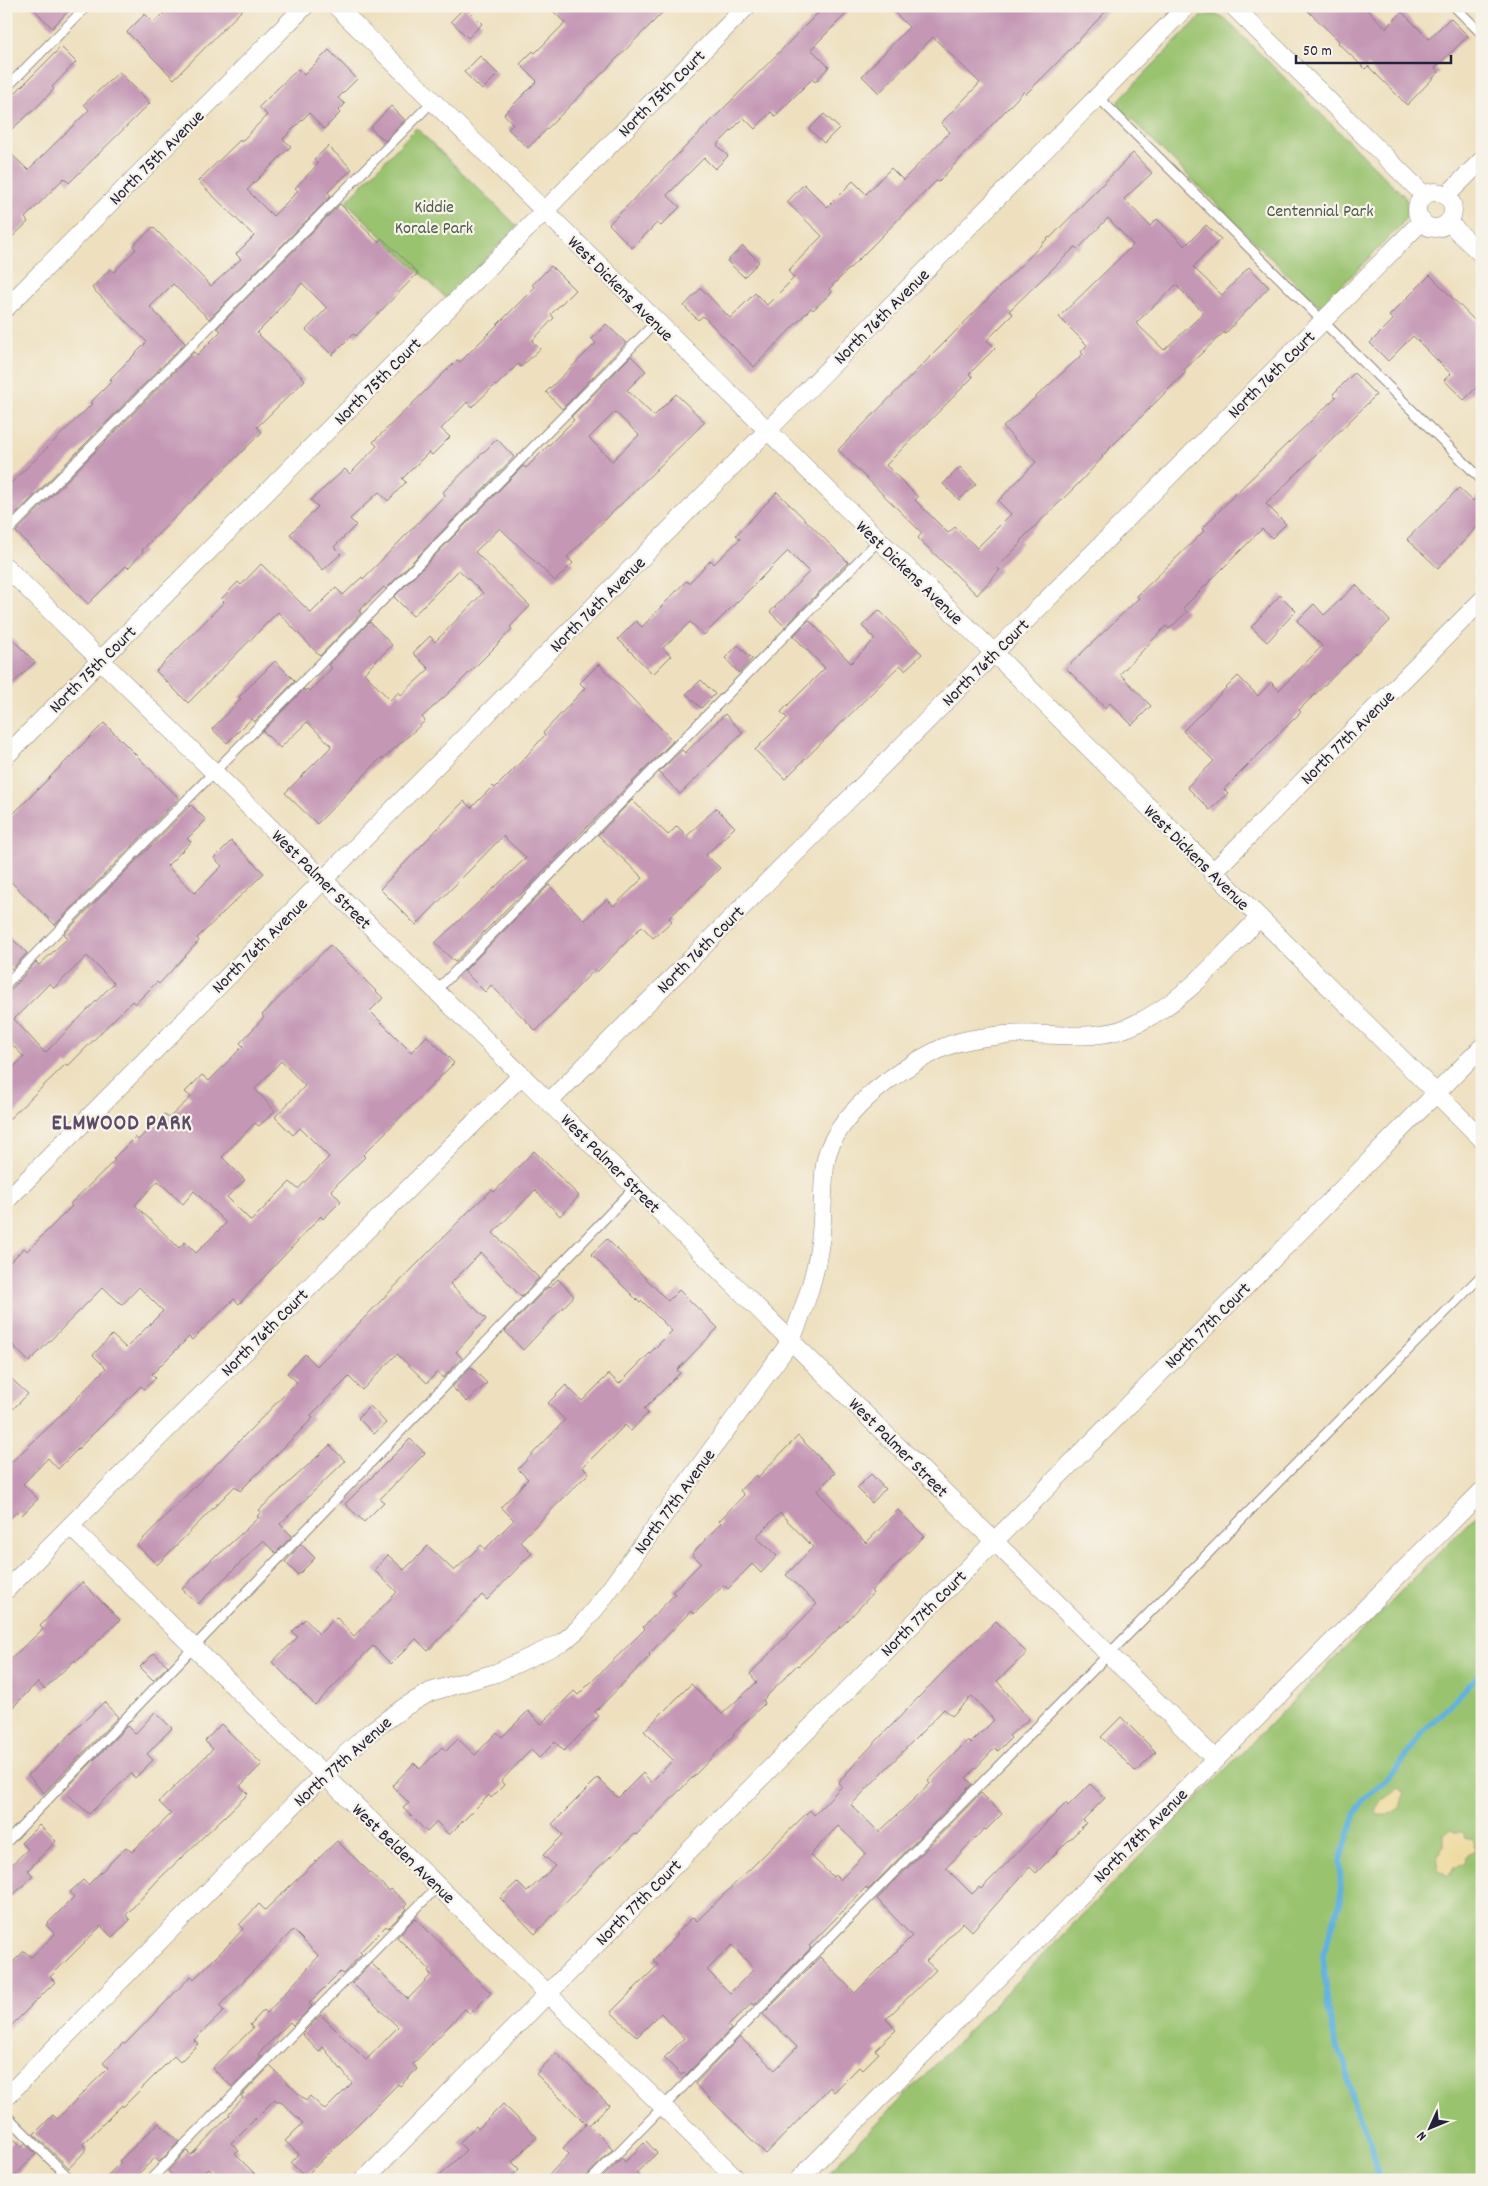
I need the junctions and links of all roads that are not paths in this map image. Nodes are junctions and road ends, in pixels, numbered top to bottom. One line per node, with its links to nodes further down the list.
1 (87, 6): 9 (lane)
2 (305, 6): 19 (street, North 75th Avenue)
3 (336, 6): 11 (street, West Dickens Avenue)
4 (747, 6): 15 (street, North 75th Court)
5 (1187, 6): 10 (street, North 76th Avenue)
6 (1233, 6): 13 (street)
7 (1454, 6): 8 (lane)
8 (1482, 34)
9 (6, 88)
10 (1098, 96): 20 (lane); 22 (street, North 76th Avenue)
11 (433, 101): 15 (street, West Dickens Avenue); 24 (lane)
12 (1482, 160): 14 (street)
13 (1424, 195): 14 (street); 16 (street)
14 (1446, 196): 17 (street)
15 (544, 211): 21 (street, West Dickens Avenue); 29 (street, North 75th Court)
16 (1422, 221): 17 (street); 20 (street, North 76th Court)
17 (1448, 222): 18 (street)
18 (1482, 255)
19 (6, 308)
20 (1323, 321): 23 (lane); 28 (street, North 76th Court)
21 (656, 322): 22 (street, West Dickens Avenue); 31 (lane)
22 (767, 432): 25 (street, West Dickens Avenue); 33 (street, North 76th Avenue)
23 (1482, 480)
24 (6, 533)
25 (878, 541): 28 (street, West Dickens Avenue); 36 (lane)
26 (6, 566): 29 (street, West Palmer Street)
27 (1482, 600): 32 (street, North 77th Avenue)
28 (994, 654): 32 (street, West Dickens Avenue); 40 (street, North 76th Court)
29 (101, 660): 30 (street, North 75th Court); 31 (street, West Palmer Street)
30 (6, 756)
31 (214, 772): 33 (street, West Palmer Street); 35 (lane)
32 (1212, 872): 34 (street, West Dickens Avenue)
33 (324, 880): 36 (street, West Palmer Street); 43 (street, North 76th Avenue)
34 (1259, 918): 39 (street, West Dickens Avenue); 45 (street, North 77th Avenue)
35 (6, 984)
36 (436, 991): 38 (street, West Palmer Street)
37 (1482, 1047): 39 (street, North 77th Court)
38 (522, 1075): 40 (street, West Palmer Street); 47 (street, North 76th Court)
39 (1436, 1094): 41 (street, West Dickens Avenue); 48 (street, North 77th Court)
40 (549, 1102): 42 (street, West Palmer Street)
41 (1482, 1139)
42 (636, 1187): 45 (street, West Palmer Street); 50 (lane)
43 (6, 1201)
44 (1482, 1275): 51 (lane)
45 (792, 1341): 48 (street, West Palmer Street); 53 (street, North 77th Avenue)
46 (1482, 1490): 52 (street, North 78th Avenue)
47 (70, 1526): 49 (street, North 76th Court); 50 (street, West Belden Avenue)
48 (994, 1541): 51 (street, West Palmer Street); 56 (street, North 77th Court)
49 (6, 1590)
50 (192, 1648): 53 (street, West Belden Avenue); 54 (lane)
51 (1108, 1654): 52 (street, West Palmer Street); 58 (lane)
52 (1215, 1759): 65 (street, North 78th Avenue)
53 (323, 1775): 55 (street, West Belden Avenue); 57 (street, North 77th Avenue)
54 (6, 1843)
55 (438, 1886): 56 (street, West Belden Avenue); 61 (lane)
56 (548, 1993): 58 (street, West Belden Avenue); 62 (street, North 77th Court)
57 (6, 2097)
58 (663, 2106): 63 (lane); 64 (street, West Belden Avenue)
59 (6, 2115): 60 (lane)
60 (71, 2180)
61 (150, 2180)
62 (364, 2180)
63 (591, 2180)
64 (738, 2180)
65 (798, 2180)

